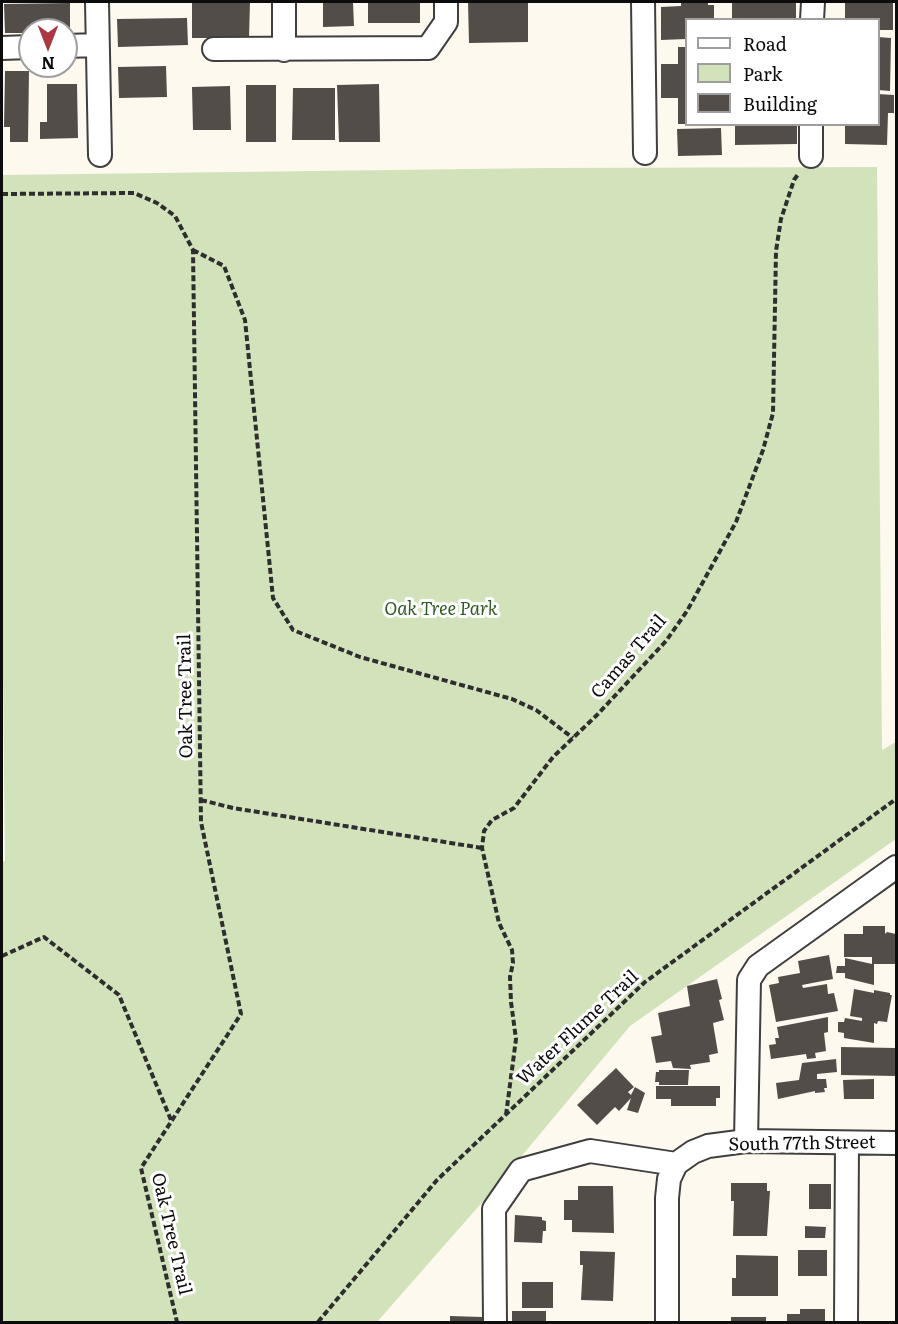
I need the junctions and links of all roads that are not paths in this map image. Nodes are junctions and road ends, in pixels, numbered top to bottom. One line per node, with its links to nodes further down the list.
1 (97, 2): 7 (street)
2 (284, 2): 12 (street)
3 (447, 2): 12 (street)
4 (643, 2): 14 (street)
5 (813, 2): 6 (street)
6 (813, 18)
7 (97, 45): 8 (street); 15 (street)
8 (78, 46)
9 (18, 47): 10 (street)
10 (2, 48)
11 (214, 50): 12 (street)
12 (284, 50)
13 (811, 126): 16 (street)
14 (645, 153)
15 (100, 155)
16 (811, 156)
17 (897, 867): 18 (street)
18 (747, 1141): 19 (street, South 77th Street); 21 (street, South 77th Street)
19 (847, 1143): 20 (street, South 77th Street); 24 (street)
20 (897, 1143)
21 (676, 1164): 22 (street); 23 (street)
22 (495, 1323)
23 (667, 1323)
24 (846, 1323)

